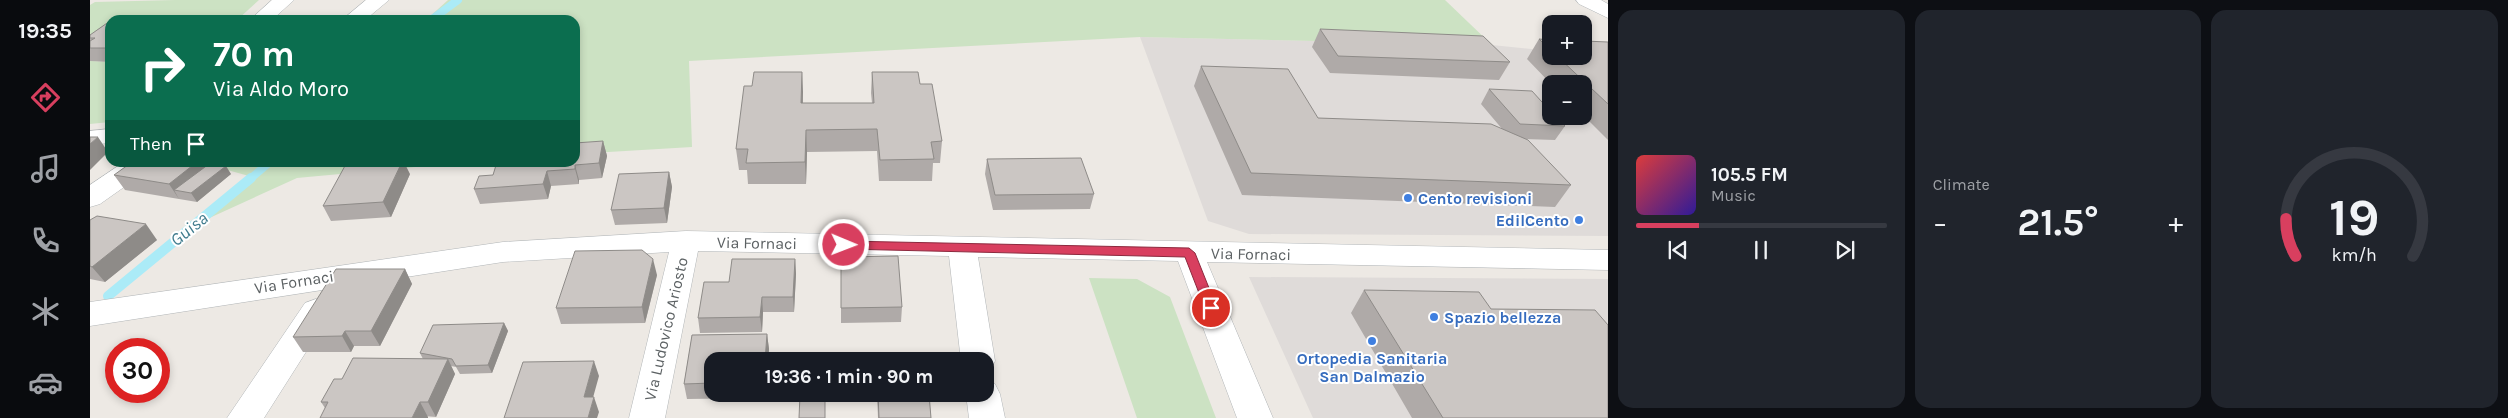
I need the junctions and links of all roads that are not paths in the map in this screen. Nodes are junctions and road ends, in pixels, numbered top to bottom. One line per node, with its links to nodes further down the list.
1 (284, 0): 5 (street)
2 (379, 0): 6 (street)
3 (1586, 0): 4 (street)
4 (1608, 12)
5 (266, 15)
6 (359, 15)
7 (135, 167): 8 (street)
8 (90, 198)
9 (686, 241): 10 (street, Via Fornaci); 13 (street, Via Fornaci); 18 (street, Via Ludovico Ariosto)
10 (962, 248): 11 (street, Via Fornaci); 15 (street)
11 (1189, 253): 12 (street, Via Fornaci); 20 (street)
12 (1608, 260)
13 (340, 275): 14 (street, Via Fornaci); 17 (street)
14 (90, 314)
15 (977, 352)
16 (984, 402): 19 (street)
17 (245, 418)
18 (647, 418)
19 (987, 418)
20 (1255, 418)

